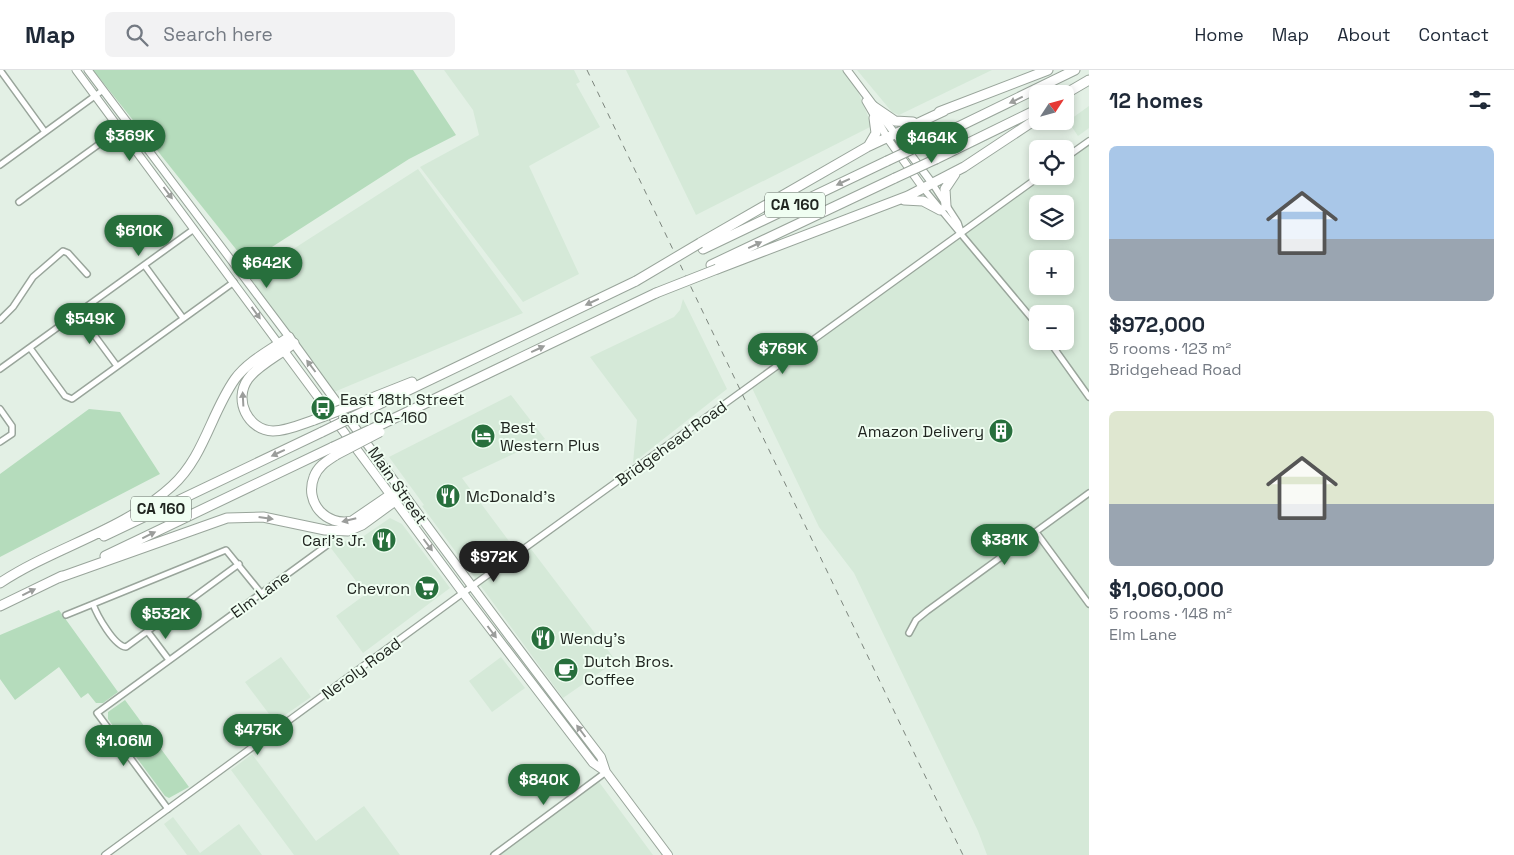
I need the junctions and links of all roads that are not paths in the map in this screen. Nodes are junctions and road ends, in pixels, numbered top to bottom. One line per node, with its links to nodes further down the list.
1 (0, 70): 20 (street)
2 (76, 70): 13 (main road)
3 (88, 70): 10 (main road)
4 (847, 70): 12 (main road)
5 (1048, 70): 15 (highway)
6 (1075, 70): 36 (highway, CA 160, one-way to 36, bridge)
7 (1089, 80): 8 (highway)
8 (1079, 86): 9 (highway); 11 (highway)
9 (1074, 89)
10 (103, 90): 13 (street); 46 (main road)
11 (1074, 91)
12 (863, 93): 14 (main road); 17 (main road)
13 (95, 96): 19 (main road); 20 (street)
14 (874, 106): 15 (highway); 21 (main road)
15 (944, 111): 21 (highway)
16 (1029, 113): 38 (highway, CA 160, one-way to 16, bridge)
17 (874, 118): 22 (main road); 24 (highway)
18 (1029, 124): 27 (highway)
19 (120, 129): 32 (street); 34 (main road, one-way to 34)
20 (45, 132): 26 (street)
21 (896, 133): 22 (highway); 28 (main road)
22 (888, 139): 24 (highway); 30 (main road)
23 (1089, 141): 25 (street)
24 (867, 147): 36 (highway)
25 (1074, 152)
26 (0, 165)
27 (964, 167): 28 (highway); 33 (highway)
28 (932, 183): 30 (highway); 33 (street)
29 (1029, 184): 35 (street, Bridgehead Road)
30 (923, 188): 31 (highway); 33 (street)
31 (896, 201): 33 (highway); 38 (highway)
32 (19, 202)
33 (943, 208): 35 (street)
34 (194, 229): 37 (street); 40 (main road)
35 (961, 234): 42 (street); 64 (street, Bridgehead Road)
36 (701, 246): 45 (highway, CA 160, one-way to 45, bridge)
37 (144, 266): 41 (street); 43 (street)
38 (714, 267): 55 (highway, CA 160, one-way to 38, bridge)
39 (87, 274): 44 (street)
40 (234, 282): 43 (street); 48 (main road, one-way to 48)
41 (78, 313): 47 (street); 50 (street)
42 (1029, 315)
43 (183, 318): 50 (street)
44 (0, 320)
45 (513, 339): 48 (highway, one-way to 48, bridge); 63 (highway, CA 160, one-way to 63, bridge)
46 (291, 340): 48 (highway); 56 (main road, Main Street, one-way to 46)
47 (30, 348): 50 (street); 51 (street)
48 (282, 348): 58 (main road, Main Street); 63 (highway)
49 (1055, 350): 52 (street)
50 (117, 366)
51 (0, 370)
52 (1089, 397)
53 (0, 409): 54 (street)
54 (0, 442)
55 (335, 451): 58 (highway, one-way to 55); 62 (highway, CA 160, one-way to 55)
56 (403, 490): 58 (highway); 64 (main road, Main Street)
57 (1089, 493): 59 (street)
58 (393, 498): 62 (highway, one-way to 58); 66 (main road, Main Street, one-way to 66)
59 (1036, 532): 68 (street); 72 (street)
60 (326, 546): 65 (street, Elm Lane)
61 (239, 564): 65 (street); 67 (street); 71 (street)
62 (58, 578): 69 (highway, CA 160, one-way to 62)
63 (0, 584)
64 (472, 587): 66 (street, Neroly Road); 74 (main road, Main Street, one-way to 64)
65 (261, 593): 73 (street, Elm Lane)
66 (463, 594): 74 (main road, Main Street, one-way to 74); 75 (street, Neroly Road)
67 (92, 604): 70 (street); 71 (street)
68 (1089, 604)
69 (0, 606)
70 (66, 615)
71 (148, 632): 73 (street)
72 (910, 633)
73 (169, 660): 75 (street, Elm Lane)
74 (606, 772): 77 (street); 78 (main road, Main Street)
75 (168, 809): 76 (street, Neroly Road)
76 (105, 855)
77 (494, 855)
78 (668, 855)

